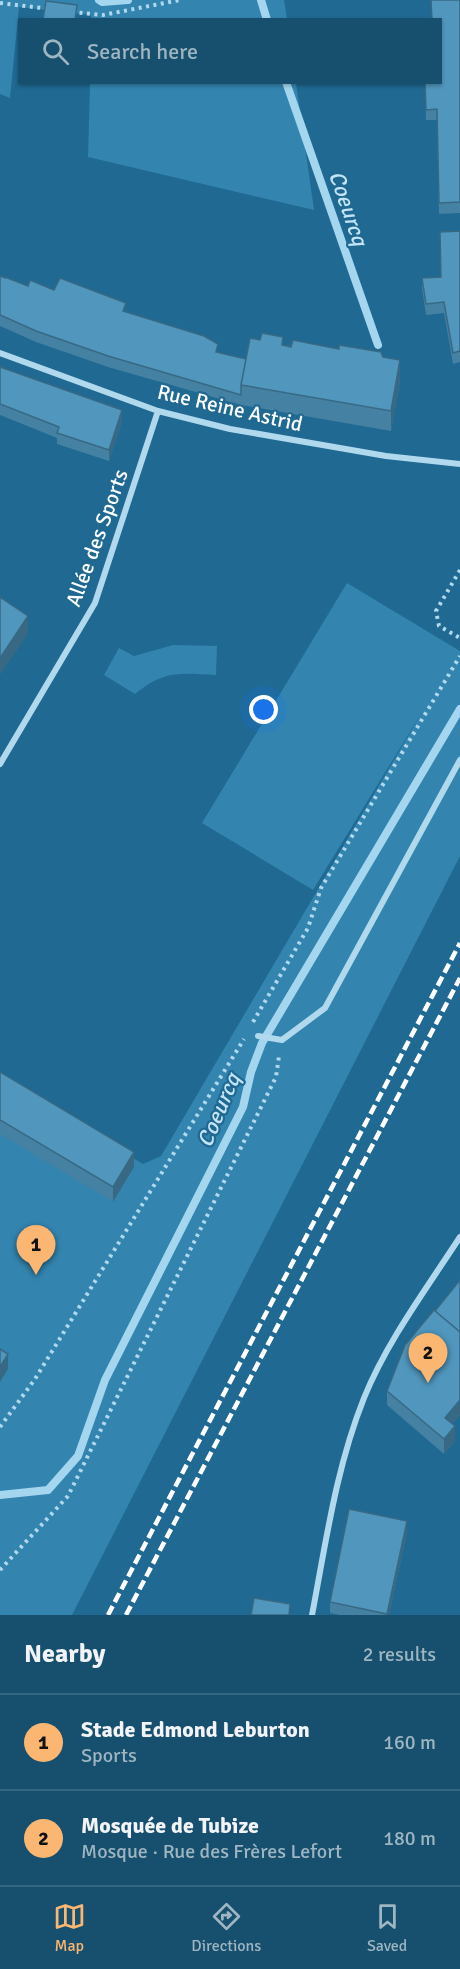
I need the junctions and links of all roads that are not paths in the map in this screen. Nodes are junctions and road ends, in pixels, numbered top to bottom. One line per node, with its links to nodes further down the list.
1 (0, 353): 2 (street, Rue Reine Astrid)
2 (158, 411): 3 (street, Rue Reine Astrid); 5 (street, Allée des Sports)
3 (460, 464)
4 (460, 760): 6 (street)
5 (0, 764)
6 (258, 1036)
7 (460, 1237): 8 (street)
8 (312, 1615)

